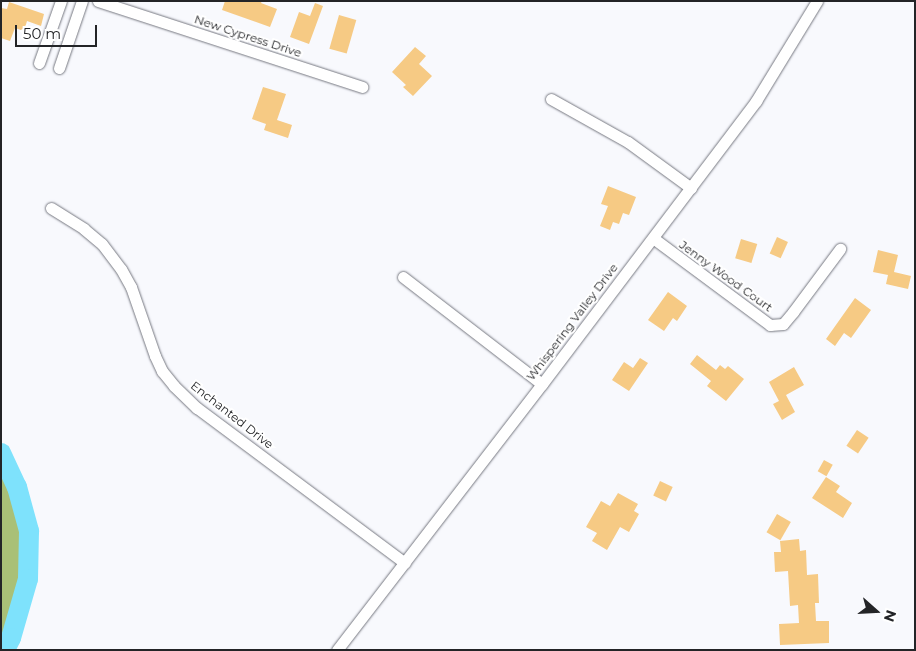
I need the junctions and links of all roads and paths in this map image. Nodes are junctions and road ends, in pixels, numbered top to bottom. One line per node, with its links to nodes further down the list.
1 (61, 1): 5 (street)
2 (82, 1): 6 (street)
3 (98, 1): 7 (street, New Cypress Drive)
4 (817, 1): 9 (street, Whispering Valley Drive)
5 (39, 63)
6 (59, 68)
7 (362, 87)
8 (551, 99): 9 (street)
9 (691, 188): 11 (street, Whispering Valley Drive)
10 (51, 208): 15 (street, Enchanted Drive)
11 (652, 238): 12 (street, Jenny Wood Court); 14 (street, Whispering Valley Drive)
12 (840, 249)
13 (403, 277): 14 (street)
14 (542, 384): 15 (street, Whispering Valley Drive)
15 (405, 563): 16 (street, Whispering Valley Drive)
16 (336, 650)

